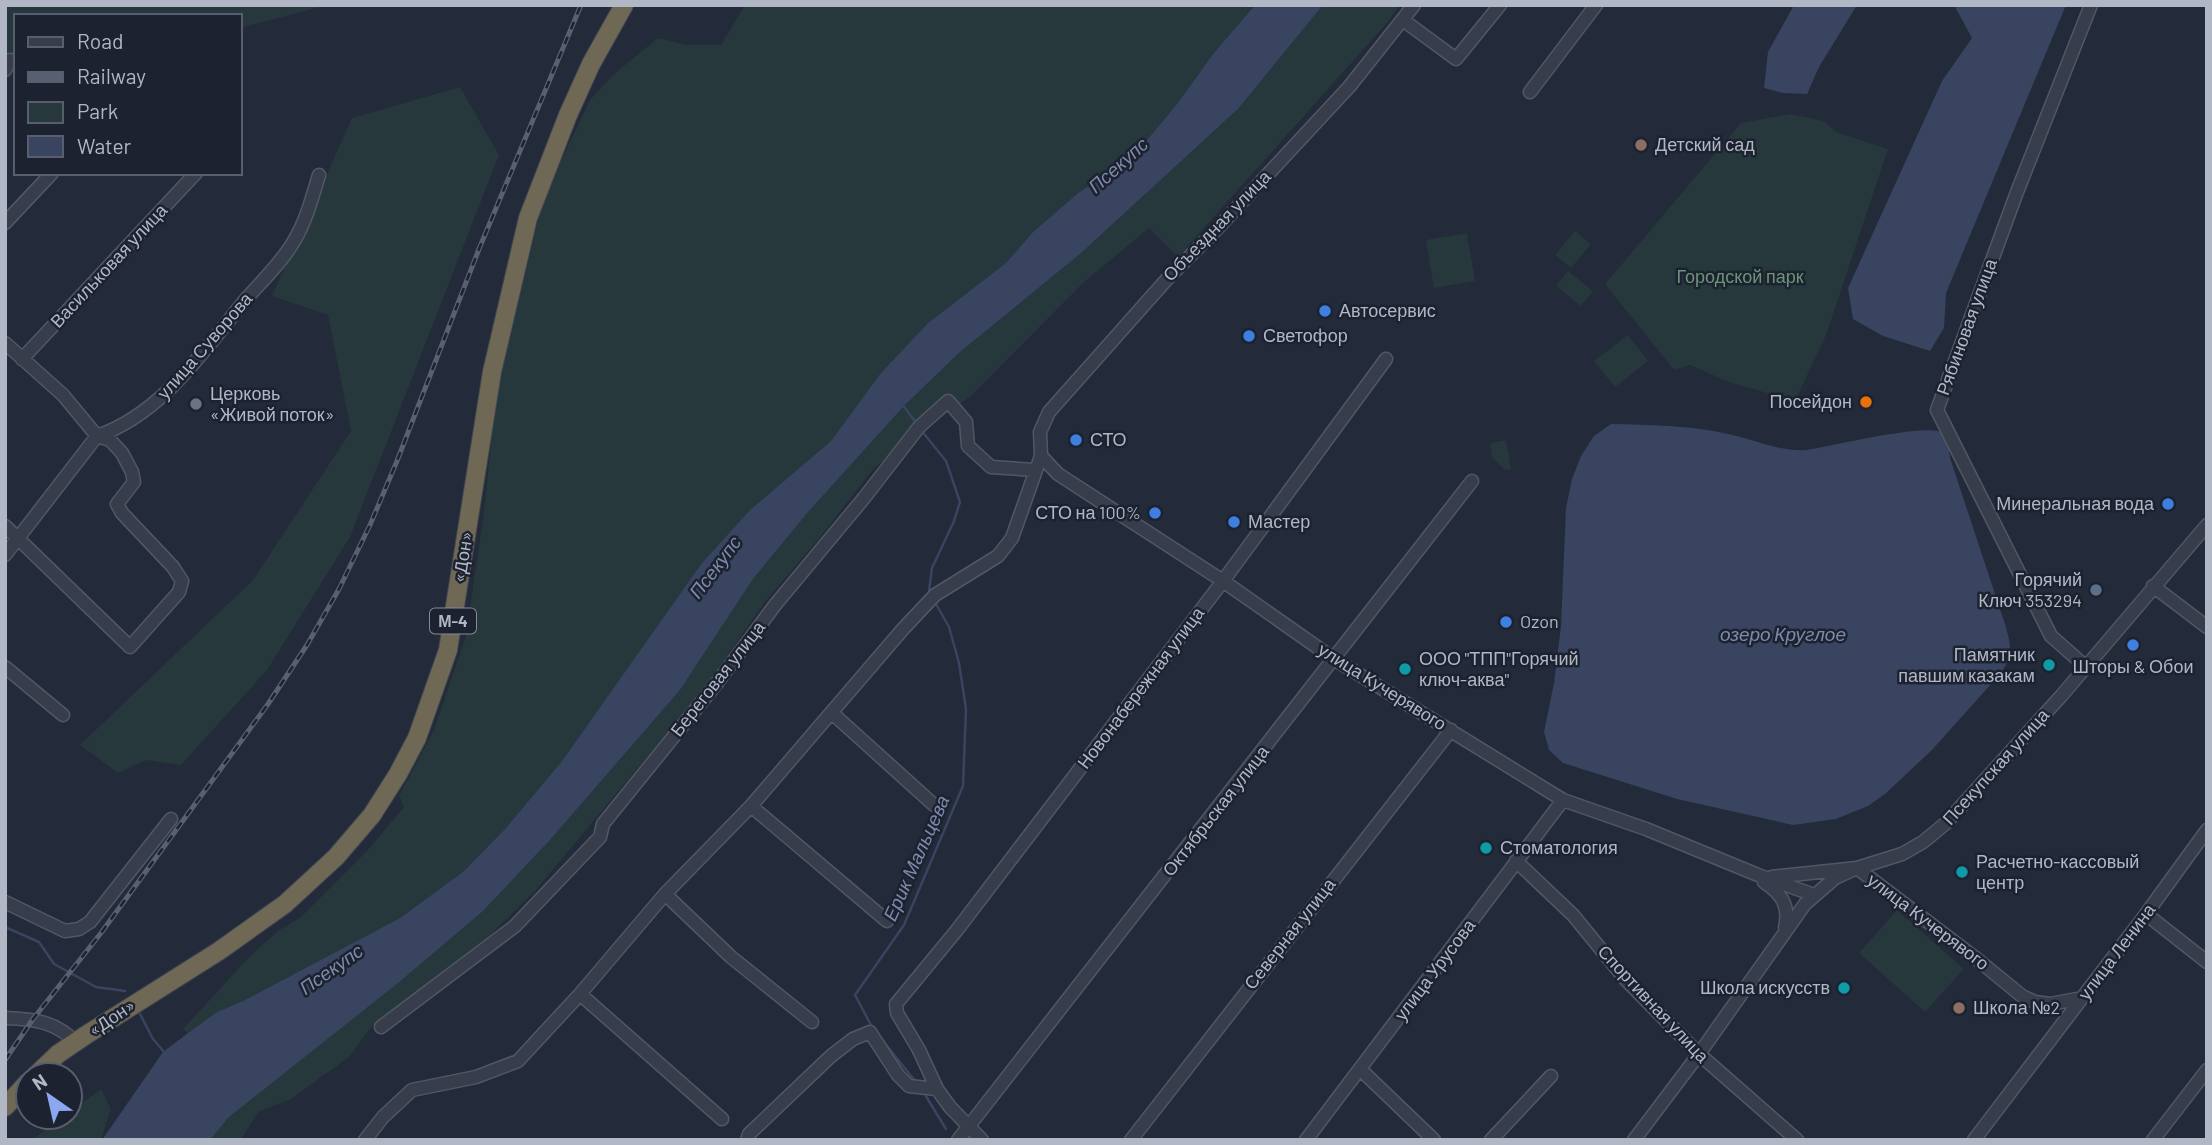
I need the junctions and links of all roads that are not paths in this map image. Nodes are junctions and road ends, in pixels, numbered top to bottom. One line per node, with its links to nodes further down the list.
1 (624, 5): 53 (highway, «Дон» / М-4)
2 (1415, 5): 6 (street, Объездная улица)
3 (1500, 5): 6 (street)
4 (1596, 5): 7 (street)
5 (2091, 5): 27 (street, Рябиновая улица)
6 (1403, 20): 16 (street, Объездная улица)
7 (1530, 92)
8 (50, 175): 11 (street)
9 (194, 175): 13 (street, Васильковая улица)
10 (319, 175): 15 (street, улица Суворова)
11 (5, 222)
12 (5, 343): 13 (street)
13 (22, 359): 15 (street)
14 (1386, 359): 23 (street, Новонабережная улица)
15 (97, 436): 21 (street, улица Суворова); 21 (street)
16 (1041, 456): 17 (street, Объездная улица); 23 (street, улица Кучерявого)
17 (1035, 470): 29 (street, Объездная улица); 52 (street, Береговая улица)
18 (1472, 481): 26 (street, Октябрьская улица)
19 (2207, 525): 24 (street, Псекупская улица)
20 (5, 526): 21 (street)
21 (17, 538): 22 (street, улица Суворова)
22 (5, 555)
23 (1223, 581): 26 (street, улица Кучерявого); 59 (street, Новонабережная улица)
24 (2153, 586): 25 (street); 27 (street, Псекупская улица)
25 (2207, 627)
26 (1334, 659): 31 (street, улица Кучерявого); 61 (street, Октябрьская улица)
27 (2085, 666): 38 (street, Псекупская улица)
28 (5, 667): 30 (street)
29 (832, 713): 33 (street); 34 (street, Объездная улица)
30 (63, 715)
31 (1451, 730): 32 (street, улица Кучерявого); 66 (street, Северная улица)
32 (1563, 800): 37 (street, улица Урусова); 39 (street, улица Кучерявого)
33 (934, 805)
34 (751, 806): 41 (street, Объездная улица); 45 (street)
35 (171, 819): 43 (street)
36 (2207, 830): 44 (street, улица Ленина)
37 (1516, 862): 54 (street, Спортивная улица); 56 (street, улица Урусова)
38 (1857, 869): 40 (street, улица Кучерявого); 42 (street, Псекупская улица); 49 (street, улица Кучерявого)
39 (1750, 872): 40 (street, улица Кучерявого); 46 (street, улица Кучерявого)
40 (1764, 877): 42 (street, улица Кучерявого)
41 (665, 894): 48 (street, Объездная улица); 51 (street)
42 (1814, 895): 46 (street, Псекупская улица)
43 (5, 902)
44 (2146, 914): 47 (street); 49 (street, улица Ленина)
45 (887, 921)
46 (1784, 932): 54 (street, Псекупская улица)
47 (2207, 962)
48 (580, 994): 60 (street); 62 (street, Объездная улица)
49 (2082, 998): 72 (street, улица Ленина)
50 (5, 1018): 53 (street)
51 (812, 1021)
52 (381, 1027)
53 (76, 1043): 55 (highway, «Дон» / М-4)
54 (1699, 1055): 70 (street, Псекупская улица); 71 (street, Спортивная улица)
55 (51, 1061)
56 (1360, 1069): 67 (street, улица Урусова); 68 (street)
57 (2207, 1070): 73 (street)
58 (1551, 1076): 69 (street)
59 (937, 1090): 61 (street); 63 (street)
60 (722, 1119)
61 (967, 1126): 64 (street, Октябрьская улица); 65 (street)
62 (365, 1140)
63 (747, 1140)
64 (958, 1140)
65 (982, 1140)
66 (1131, 1140)
67 (1306, 1140)
68 (1434, 1140)
69 (1492, 1140)
70 (1634, 1140)
71 (1797, 1140)
72 (1974, 1140)
73 (2153, 1140)

